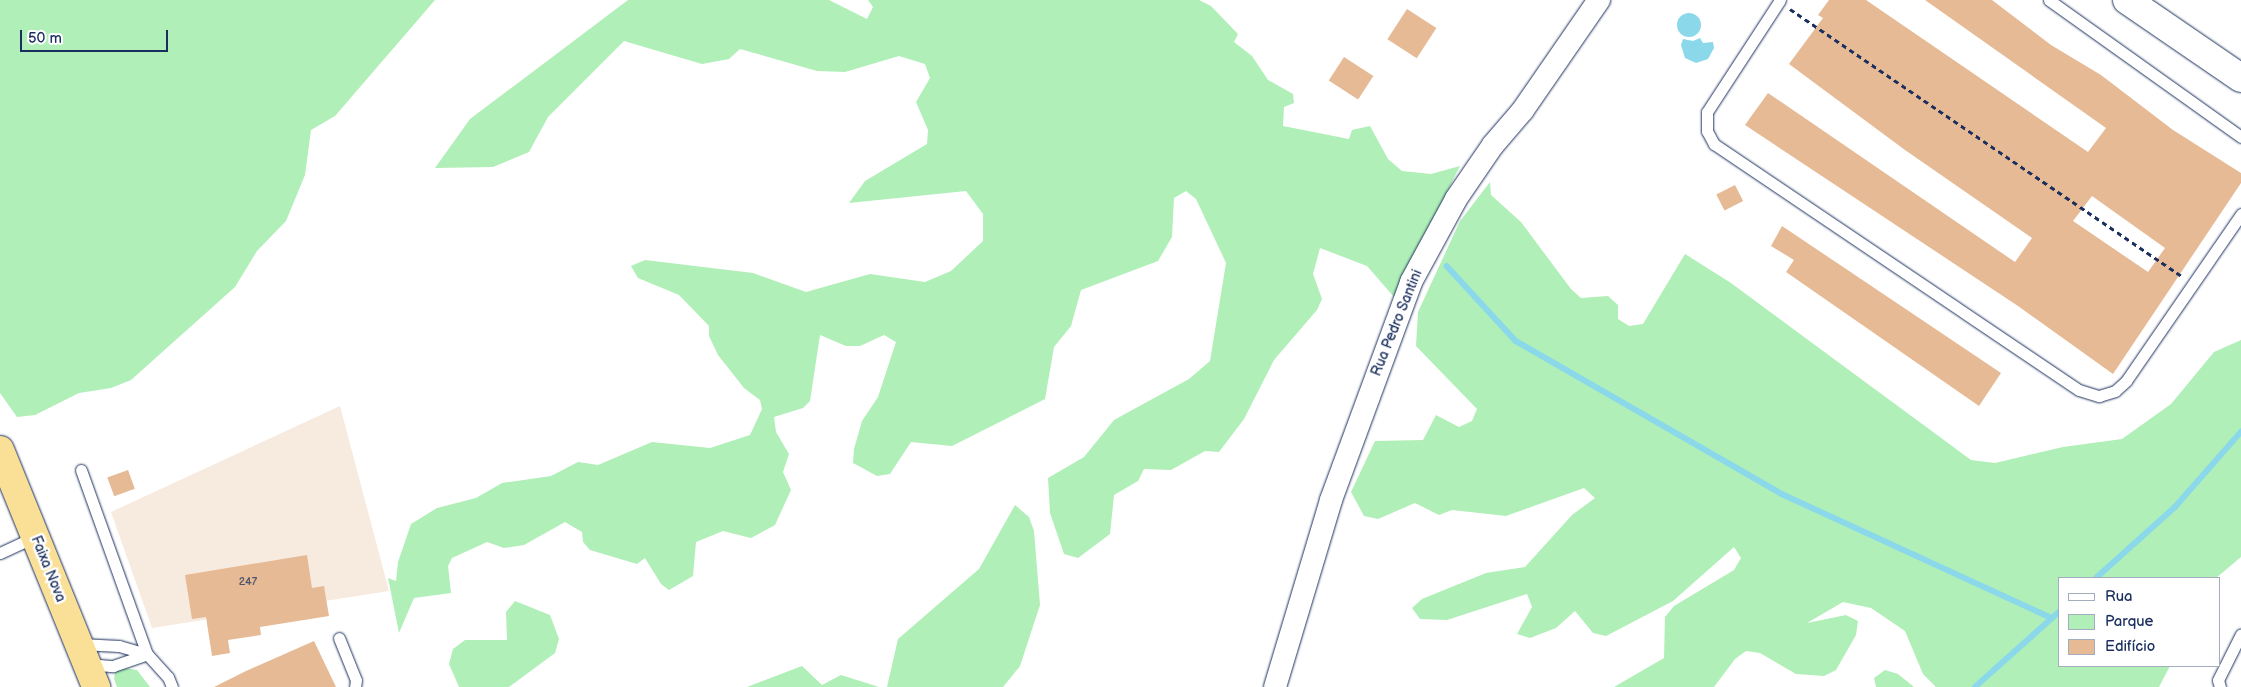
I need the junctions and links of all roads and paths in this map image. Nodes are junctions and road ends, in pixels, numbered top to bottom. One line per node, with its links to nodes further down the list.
1 (1599, 0): 19 (street, Rua Pedro Santini)
2 (2049, 0): 6 (lane)
3 (2127, 0): 5 (street)
4 (1780, 1): 8 (path); 8 (lane)
5 (2241, 78)
6 (2241, 137)
7 (2241, 214): 8 (lane)
8 (2192, 283)
9 (0, 450): 11 (highway, Faixa Nova)
10 (81, 470): 15 (lane)
11 (35, 537): 12 (lane); 16 (highway, Faixa Nova)
12 (0, 553)
13 (2241, 634): 20 (lane)
14 (339, 638): 18 (lane)
15 (148, 654): 16 (lane); 16 (lane); 17 (lane)
16 (87, 665)
17 (172, 687)
18 (355, 687)
19 (1275, 687)
20 (2220, 687)

